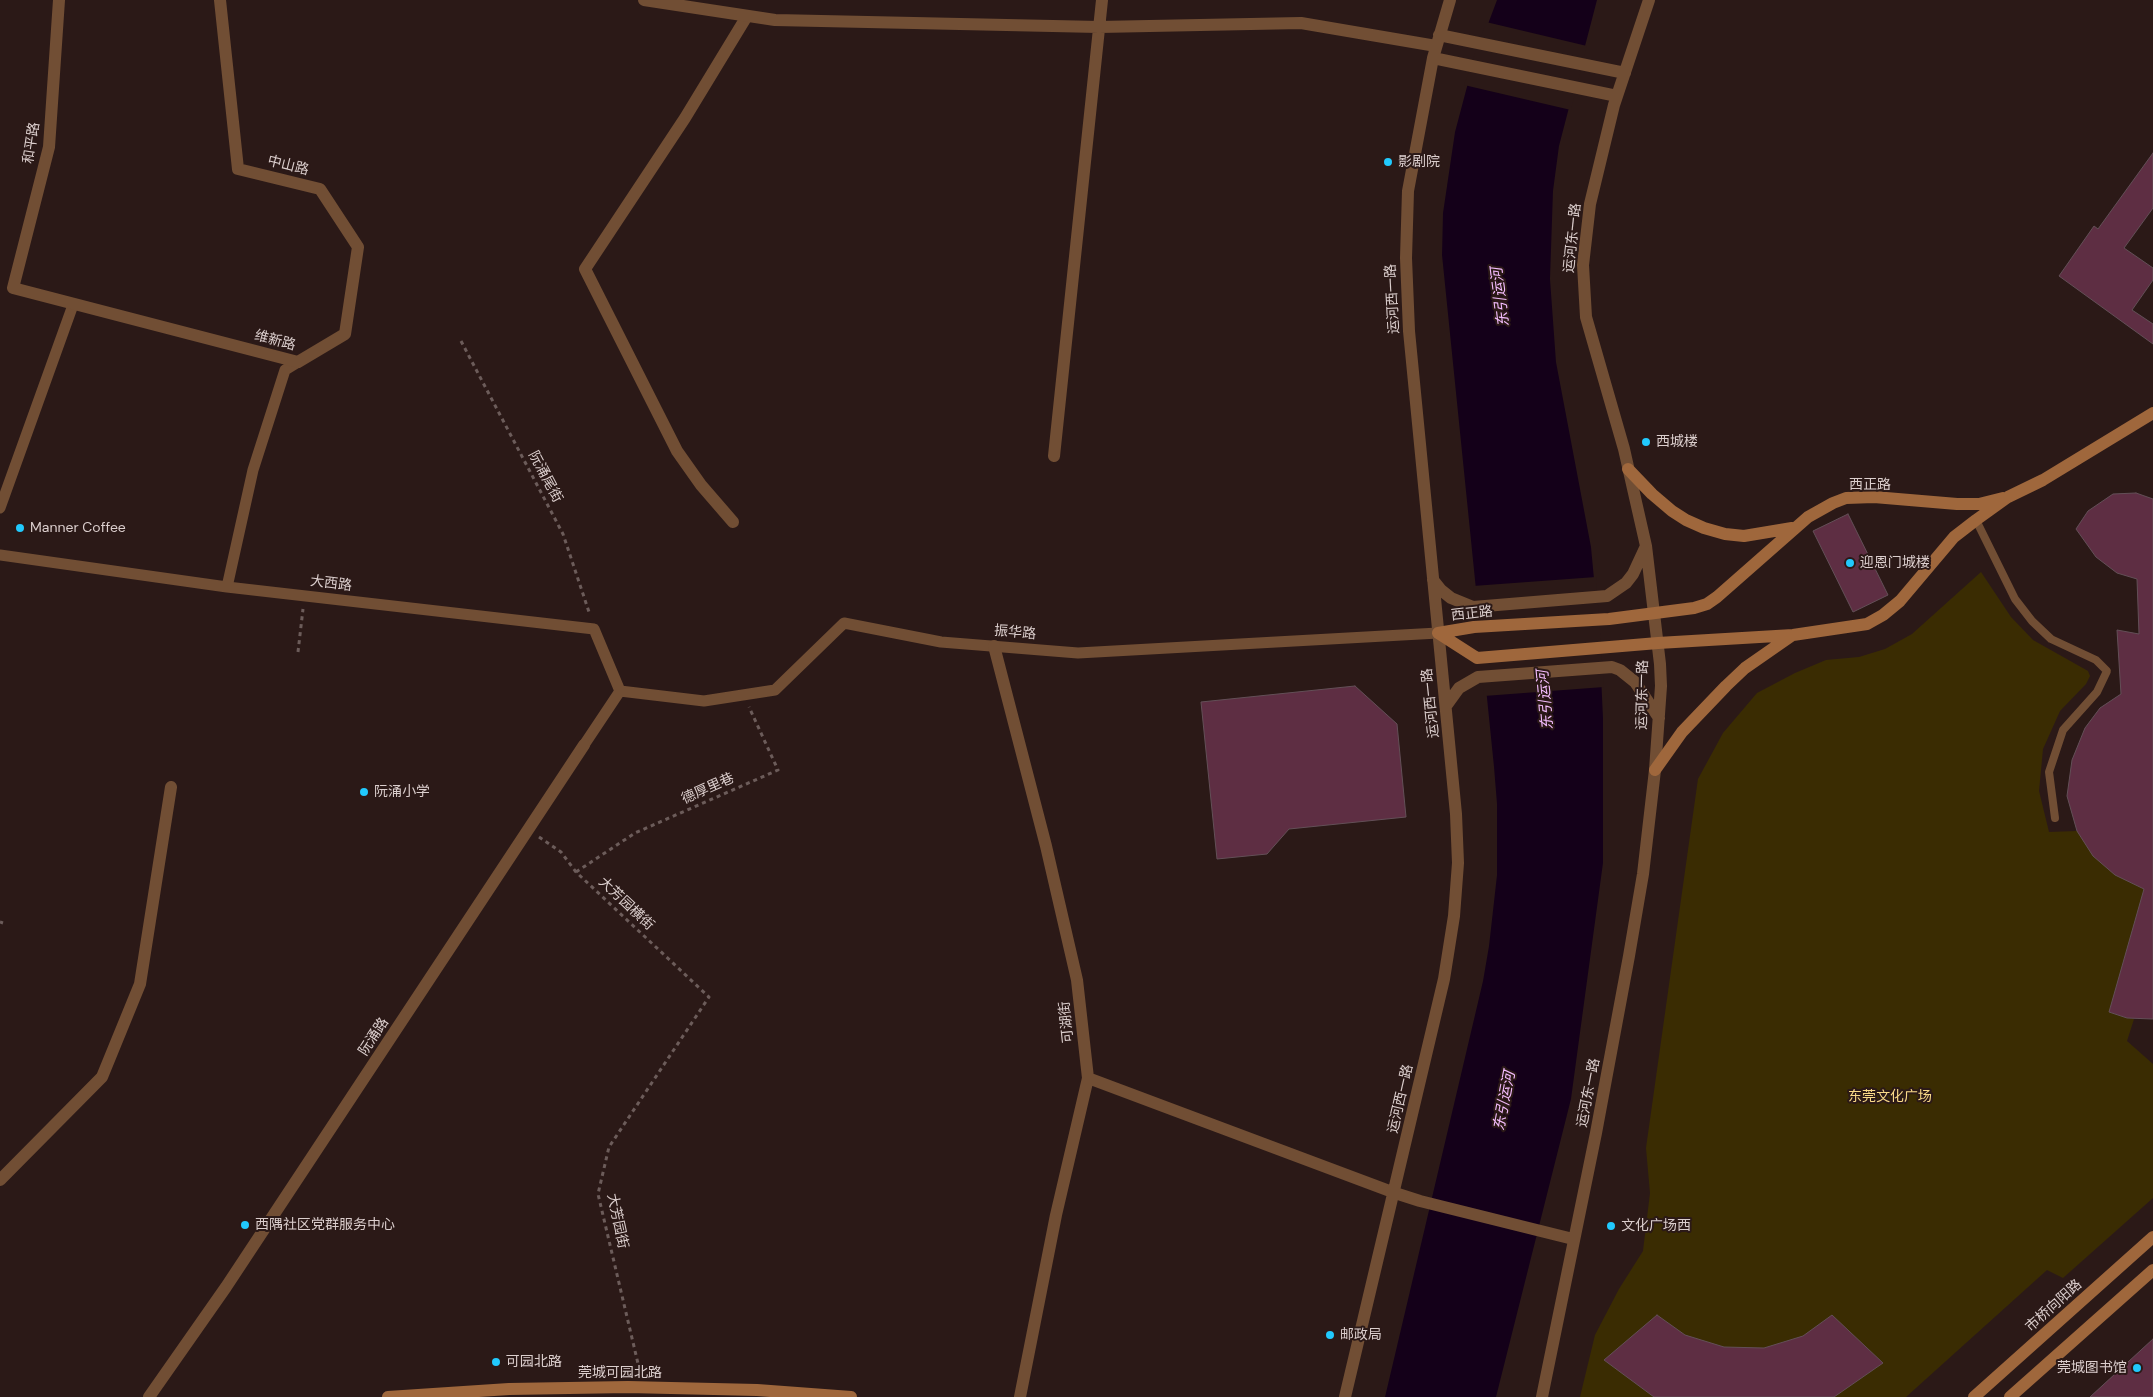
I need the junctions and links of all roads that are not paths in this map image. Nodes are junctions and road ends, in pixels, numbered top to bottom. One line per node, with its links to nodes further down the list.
1 (59, 0): 12 (street, 和平路)
2 (220, 0): 14 (street, 中山路)
3 (644, 0): 7 (street)
4 (1102, 0): 8 (street)
5 (1450, 0): 9 (street, 运河西一路)
6 (1649, 0): 10 (street, 运河东一路)
7 (747, 16): 8 (street); 21 (street)
8 (1099, 27): 9 (street); 16 (street)
9 (1436, 46): 10 (street); 11 (street); 25 (street, 运河西一路)
10 (1625, 74): 11 (street, 运河东一路)
11 (1617, 96): 17 (street, 运河东一路)
12 (13, 288): 13 (street, 维新路)
13 (73, 305): 14 (street, 维新路); 19 (street)
14 (298, 362): 26 (street, 维新路)
15 (2152, 414): 18 (main road, 西正路)
16 (1054, 456)
17 (1628, 469): 22 (main road); 23 (street, 运河东一路)
18 (2008, 498): 20 (main road, 西正路); 22 (main road, 西正路)
19 (0, 508)
20 (1976, 520): 29 (main road, 西正路); 38 (lane)
21 (733, 522)
22 (1794, 528): 27 (main road, 西正路)
23 (1646, 546): 25 (street); 27 (street, 运河东一路)
24 (0, 555): 26 (street, 大西路)
25 (1433, 580): 28 (street, 运河西一路)
26 (227, 587): 32 (street, 大西路)
27 (1655, 613): 28 (main road, 西正路); 30 (street, 运河东一路)
28 (1438, 633): 30 (main road, 西正路); 31 (street, 振华路); 33 (street, 运河西一路)
29 (1793, 634): 30 (main road, 西正路); 36 (main road)
30 (1658, 643): 34 (street, 运河东一路)
31 (994, 646): 32 (street, 振华路); 39 (street, 可湖街)
32 (620, 691): 35 (street, 阮涌路)
33 (1446, 706): 34 (street); 41 (street, 运河西一路)
34 (1659, 718): 36 (street, 运河东一路)
35 (584, 745): 45 (street, 阮涌路)
36 (1655, 770): 43 (street, 运河东一路)
37 (171, 787): 40 (street)
38 (2054, 818)
39 (1088, 1078): 41 (street); 48 (street, 可湖街)
40 (0, 1180)
41 (1395, 1193): 43 (street); 49 (street, 运河西一路)
42 (2153, 1238): 51 (main road, 市桥向阳路)
43 (1573, 1239): 50 (street, 运河东一路)
44 (2153, 1270): 52 (main road)
45 (149, 1397)
46 (388, 1397): 47 (main road, 莞城可园北路)
47 (852, 1397)
48 (1020, 1397)
49 (1345, 1397)
50 (1542, 1397)
51 (1974, 1397)
52 (2010, 1397)

